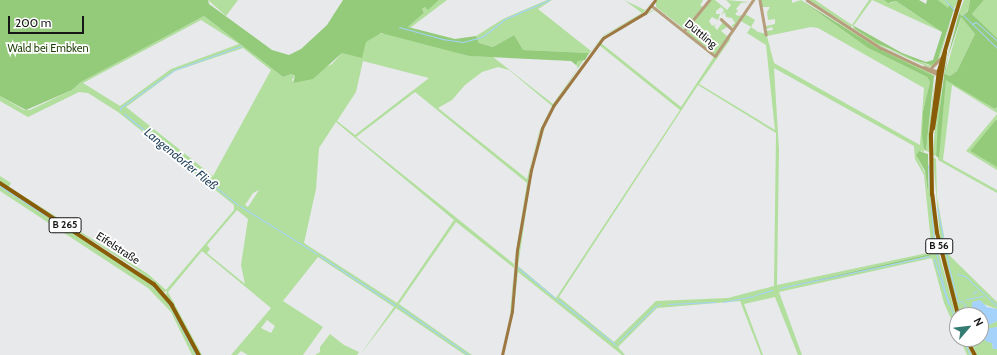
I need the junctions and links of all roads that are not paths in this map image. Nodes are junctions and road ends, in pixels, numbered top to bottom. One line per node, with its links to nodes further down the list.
1 (655, 0): 7 (street)
2 (709, 0): 10 (street)
3 (753, 0): 9 (street, Düttling)
4 (760, 0): 12 (street)
5 (808, 0): 14 (street)
6 (960, 0): 11 (main road, B 56)
7 (652, 6): 10 (street, Düttling); 19 (street)
8 (720, 19): 9 (street)
9 (734, 30): 10 (street, Düttling)
10 (684, 31)
11 (950, 32): 13 (main road, B 56); 15 (main road, B 56)
12 (766, 34)
13 (942, 58): 14 (street); 15 (main road, B 56)
14 (926, 67): 15 (street)
15 (939, 73): 17 (main road, B 56)
16 (0, 183): 18 (main road, Eifelstraße / B 265)
17 (956, 307)
18 (199, 355)
19 (502, 355)

